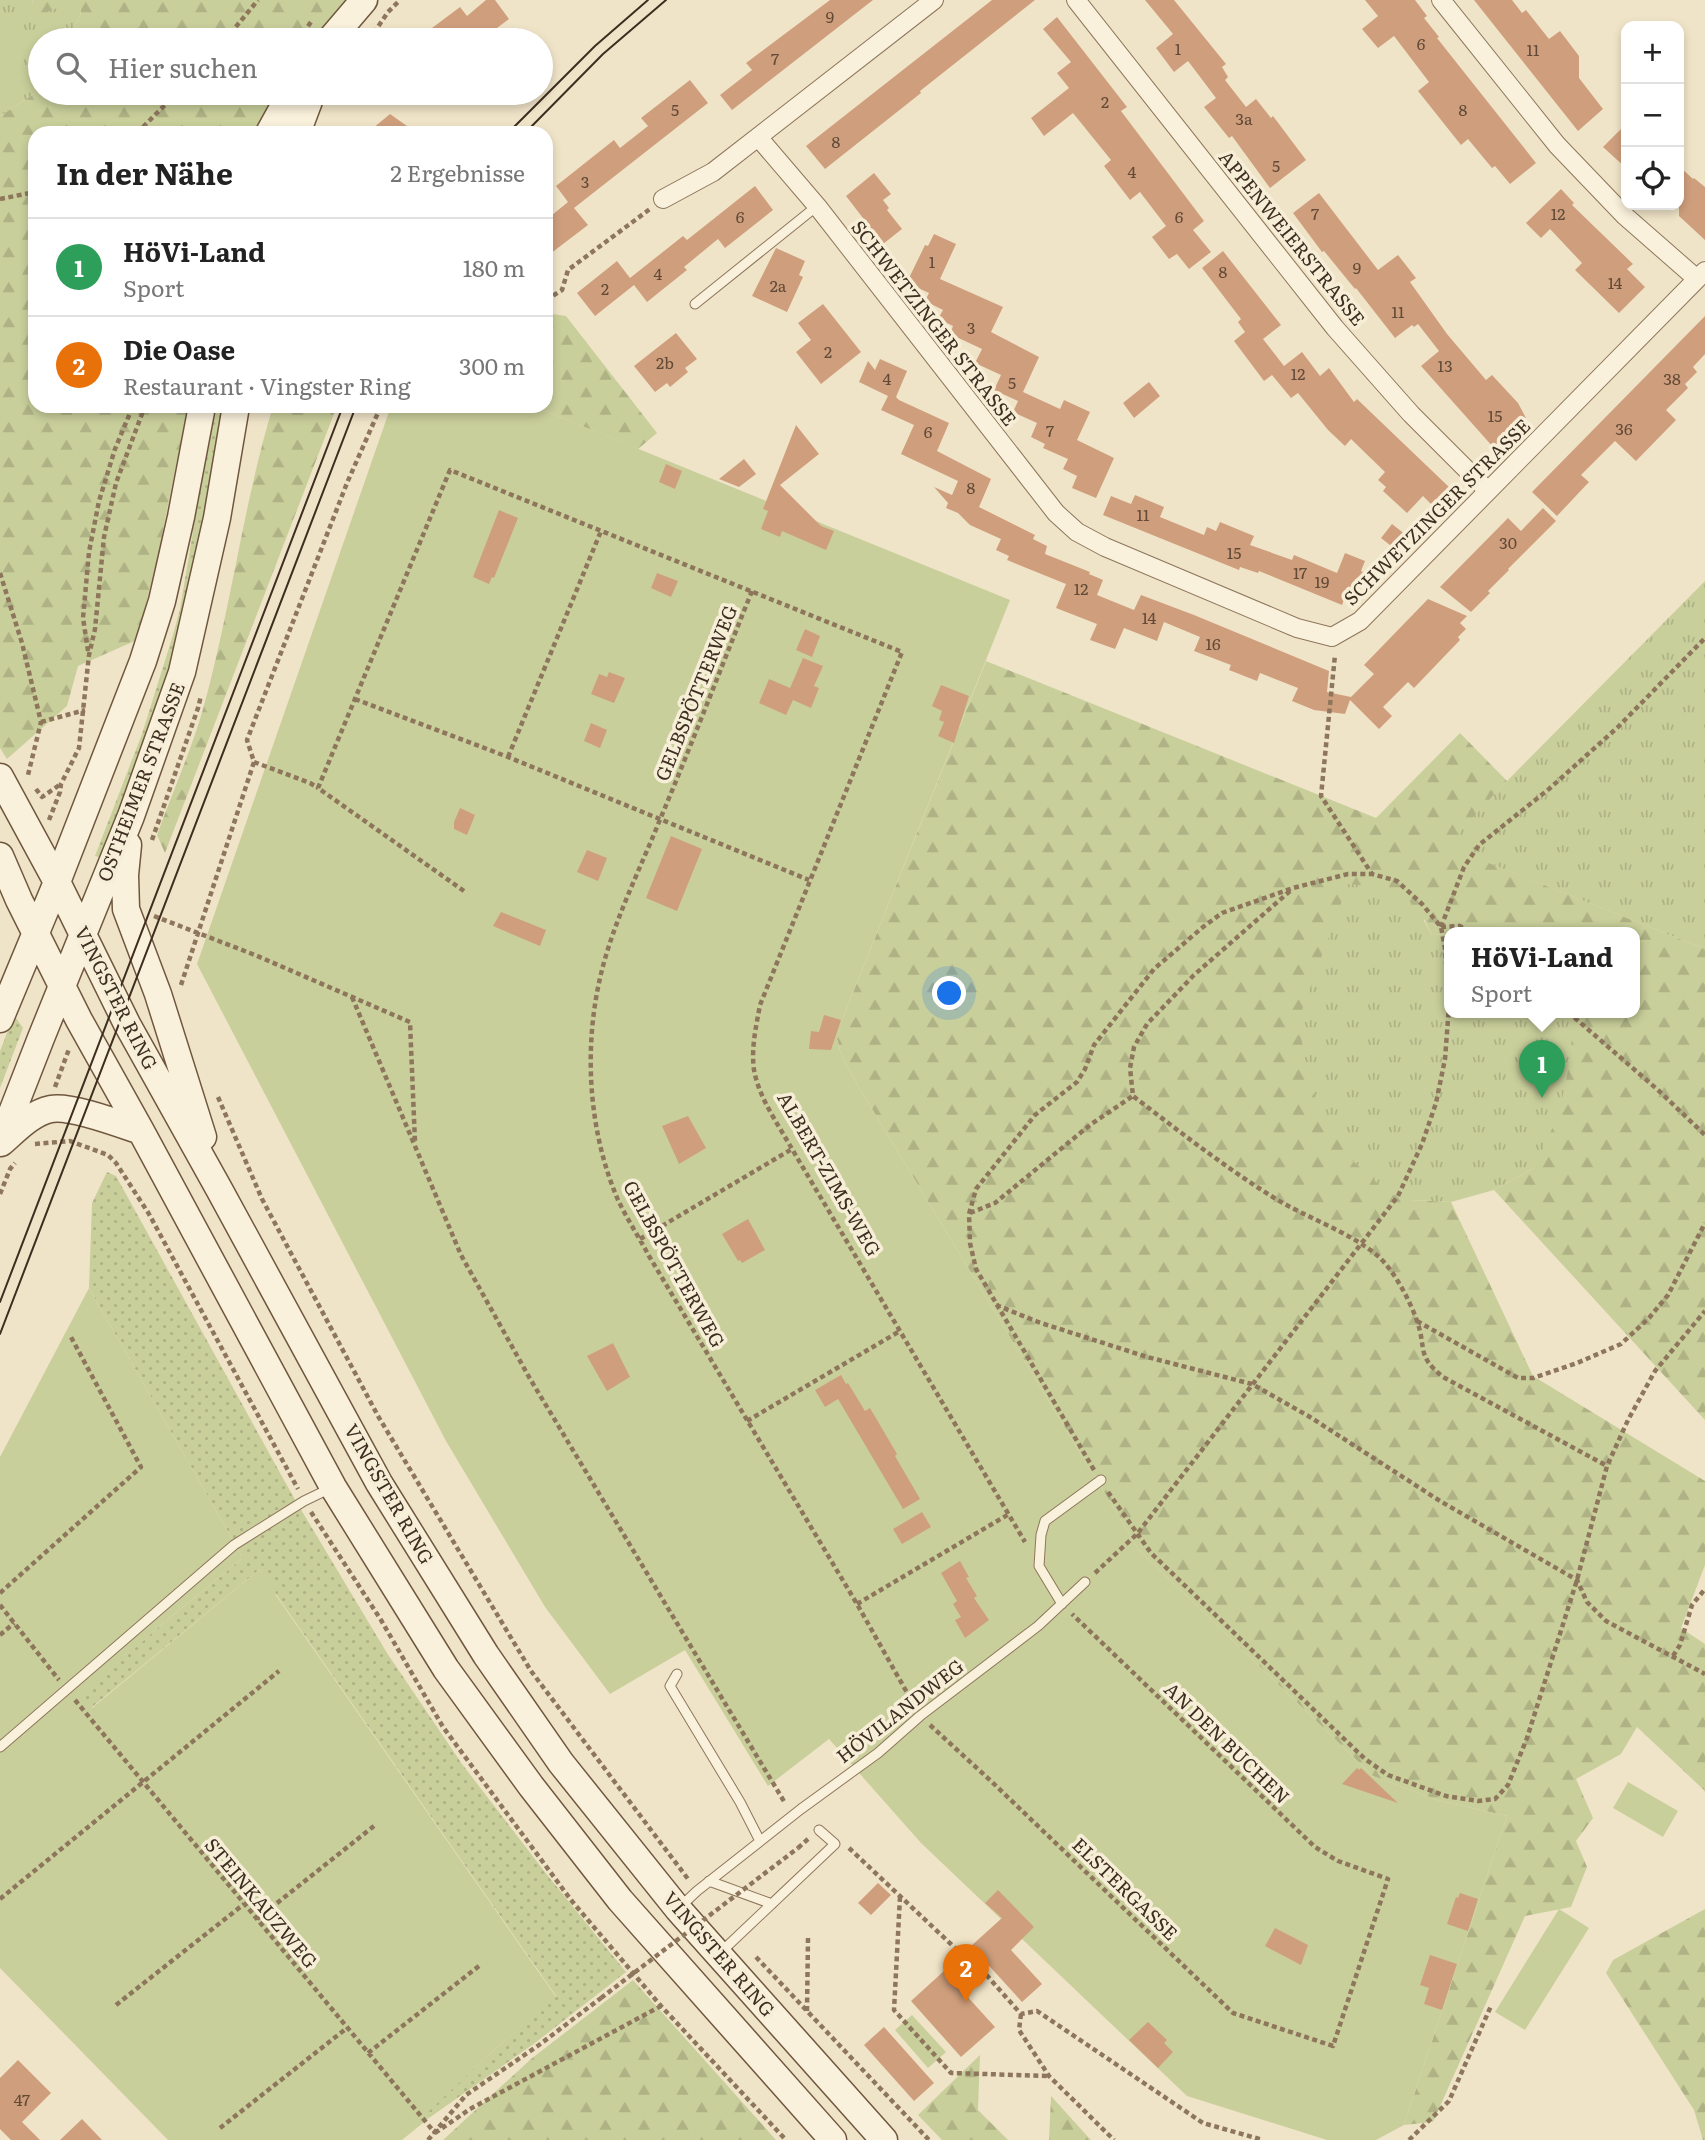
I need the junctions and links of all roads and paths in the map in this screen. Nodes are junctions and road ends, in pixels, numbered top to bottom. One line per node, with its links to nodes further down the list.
1 (258, 0): 6 (path)
2 (400, 0): 7 (path)
3 (934, 0): 14 (street)
4 (1076, 0): 27 (street, APPENWEIERSTRASSE)
5 (1441, 0): 19 (street)
6 (235, 28)
7 (377, 28)
8 (165, 105): 11 (path)
9 (284, 105): 12 (main road)
10 (308, 105): 13 (main road)
11 (144, 126)
12 (273, 126)
13 (300, 126)
14 (758, 137): 17 (street); 18 (street, SCHWETZINGER STRASSE)
15 (28, 193): 16 (path)
16 (0, 199)
17 (663, 199): 20 (path)
18 (817, 206): 21 (lane); 31 (street, SCHWETZINGER STRASSE)
19 (1701, 275): 27 (street, SCHWETZINGER STRASSE)
20 (553, 296)
21 (695, 304)
22 (130, 413): 33 (path)
23 (142, 413): 33 (path)
24 (201, 413): 48 (main road)
25 (235, 413): 43 (main road, OSTHEIMER STRASSE)
26 (378, 413): 38 (path)
27 (1488, 491): 31 (street, SCHWETZINGER STRASSE)
28 (601, 531): 30 (path); 34 (path); 37 (path)
29 (0, 573): 36 (path)
30 (752, 591): 44 (path, GELBSPÖTTERWEG); 47 (path, ALBERT-ZIMS-WEG)
31 (1332, 637): 46 (path)
32 (1705, 638): 52 (path)
33 (89, 655): 35 (path)
34 (355, 699): 37 (path); 41 (path)
35 (85, 710): 36 (path); 40 (path)
36 (41, 722): 40 (path)
37 (508, 757): 44 (path)
38 (254, 762): 41 (path); 55 (path)
39 (0, 777): 48 (main road, VINGSTER RING)
40 (61, 783): 42 (path)
41 (318, 788): 50 (path)
42 (61, 792)
43 (131, 816): 54 (main road, OSTHEIMER STRASSE); 71 (main road)
44 (660, 820): 47 (path); 75 (path, GELBSPÖTTERWEG)
45 (0, 856): 56 (main road, VINGSTER RING)
46 (1373, 874): 49 (path); 52 (path)
47 (809, 880): 69 (path, ALBERT-ZIMS-WEG)
48 (57, 882): 54 (main road, VINGSTER RING); 56 (main road)
49 (1293, 888): 65 (path); 73 (path)
50 (464, 891)
51 (151, 915): 55 (path)
52 (1441, 927): 53 (path); 57 (path)
53 (1461, 927)
54 (83, 934): 58 (main road, OSTHEIMER STRASSE); 71 (main road, VINGSTER RING)
55 (199, 934): 59 (path); 60 (path)
56 (36, 935): 58 (main road, VINGSTER RING); 63 (main road)
57 (1444, 943)
58 (61, 987): 66 (main road, VINGSTER RING); 70 (main road, OSTHEIMER STRASSE)
59 (179, 991)
60 (352, 997): 68 (path); 68 (path)
61 (1448, 1018): 76 (path)
62 (1575, 1018): 67 (path)
63 (0, 1019)
64 (214, 1089): 116 (path)
65 (1133, 1096): 73 (path); 76 (path)
66 (141, 1131): 70 (main road); 86 (main road, VINGSTER RING)
67 (1705, 1135)
68 (415, 1147): 107 (path)
69 (792, 1149): 75 (path); 80 (path, ALBERT-ZIMS-WEG)
70 (6, 1150): 72 (path)
71 (219, 1189): 116 (main road, VINGSTER RING)
72 (0, 1194)
73 (969, 1214): 77 (path)
74 (1705, 1223): 79 (path)
75 (640, 1239): 83 (path, GELBSPÖTTERWEG)
76 (1361, 1244): 79 (path); 82 (path)
77 (995, 1304): 82 (path); 85 (path)
78 (1705, 1311): 84 (path)
79 (1417, 1321): 84 (path)
80 (900, 1331): 83 (path); 87 (path, ALBERT-ZIMS-WEG)
81 (71, 1337): 93 (path)
82 (1252, 1384): 88 (path); 90 (path)
83 (747, 1422): 94 (path, GELBSPÖTTERWEG)
84 (1607, 1466): 90 (path)
85 (1101, 1480): 88 (path); 89 (lane)
86 (333, 1487): 103 (lane); 135 (main road, VINGSTER RING)
87 (1009, 1514): 89 (path, ALBERT-ZIMS-WEG); 94 (path)
88 (1137, 1534): 90 (path); 91 (path)
89 (1039, 1566): 95 (lane)
90 (1577, 1580): 99 (path)
91 (1085, 1582): 95 (lane, HÖVILANDWEG)
92 (1705, 1589): 99 (path)
93 (0, 1593)
94 (857, 1604): 104 (path, GELBSPÖTTERWEG)
95 (1062, 1604): 104 (lane, HÖVILANDWEG); 129 (path, AN DEN BUCHEN)
96 (0, 1605): 97 (path, STEINKAUZWEG)
97 (14, 1623): 98 (path); 103 (path, STEINKAUZWEG)
98 (0, 1635)
99 (1673, 1656): 102 (path)
100 (279, 1671): 106 (path)
101 (677, 1674): 111 (lane)
102 (1705, 1674)
103 (66, 1690): 105 (lane); 106 (path, STEINKAUZWEG)
104 (920, 1716): 107 (lane, HÖVILANDWEG); 129 (path, ELSTERGASSE)
105 (0, 1747)
106 (143, 1782): 115 (path); 117 (path, STEINKAUZWEG)
107 (793, 1815): 111 (lane, HÖVILANDWEG)
108 (374, 1826): 119 (path)
109 (819, 1830): 118 (lane)
110 (840, 1840): 114 (path)
111 (760, 1841): 113 (lane, HÖVILANDWEG)
112 (798, 1848): 133 (path, bridge)
113 (709, 1881): 116 (lane, HÖVILANDWEG); 118 (lane)
114 (900, 1896): 127 (path); 131 (path)
115 (0, 1899)
116 (688, 1900): 121 (main road, VINGSTER RING)
117 (244, 1904): 119 (path, STEINKAUZWEG); 123 (path)
118 (772, 1904): 121 (lane)
119 (257, 1919): 128 (path, STEINKAUZWEG)
120 (808, 1938): 126 (path)
121 (727, 1945): 126 (path); 136 (main road, VINGSTER RING)
122 (479, 1966): 130 (path)
123 (116, 2005)
124 (661, 2006): 133 (path)
125 (1491, 2006): 140 (path)
126 (807, 2012): 137 (path)
127 (1021, 2014): 131 (path); 139 (path)
128 (347, 2028): 130 (path, STEINKAUZWEG); 132 (path)
129 (1333, 2046)
130 (368, 2053): 133 (path, STEINKAUZWEG)
131 (1049, 2076): 138 (path)
132 (220, 2128)
133 (435, 2133): 134 (path)
134 (428, 2140)
135 (833, 2140)
136 (884, 2140)
137 (929, 2140)
138 (1114, 2140)
139 (1263, 2140)
140 (1409, 2140)

